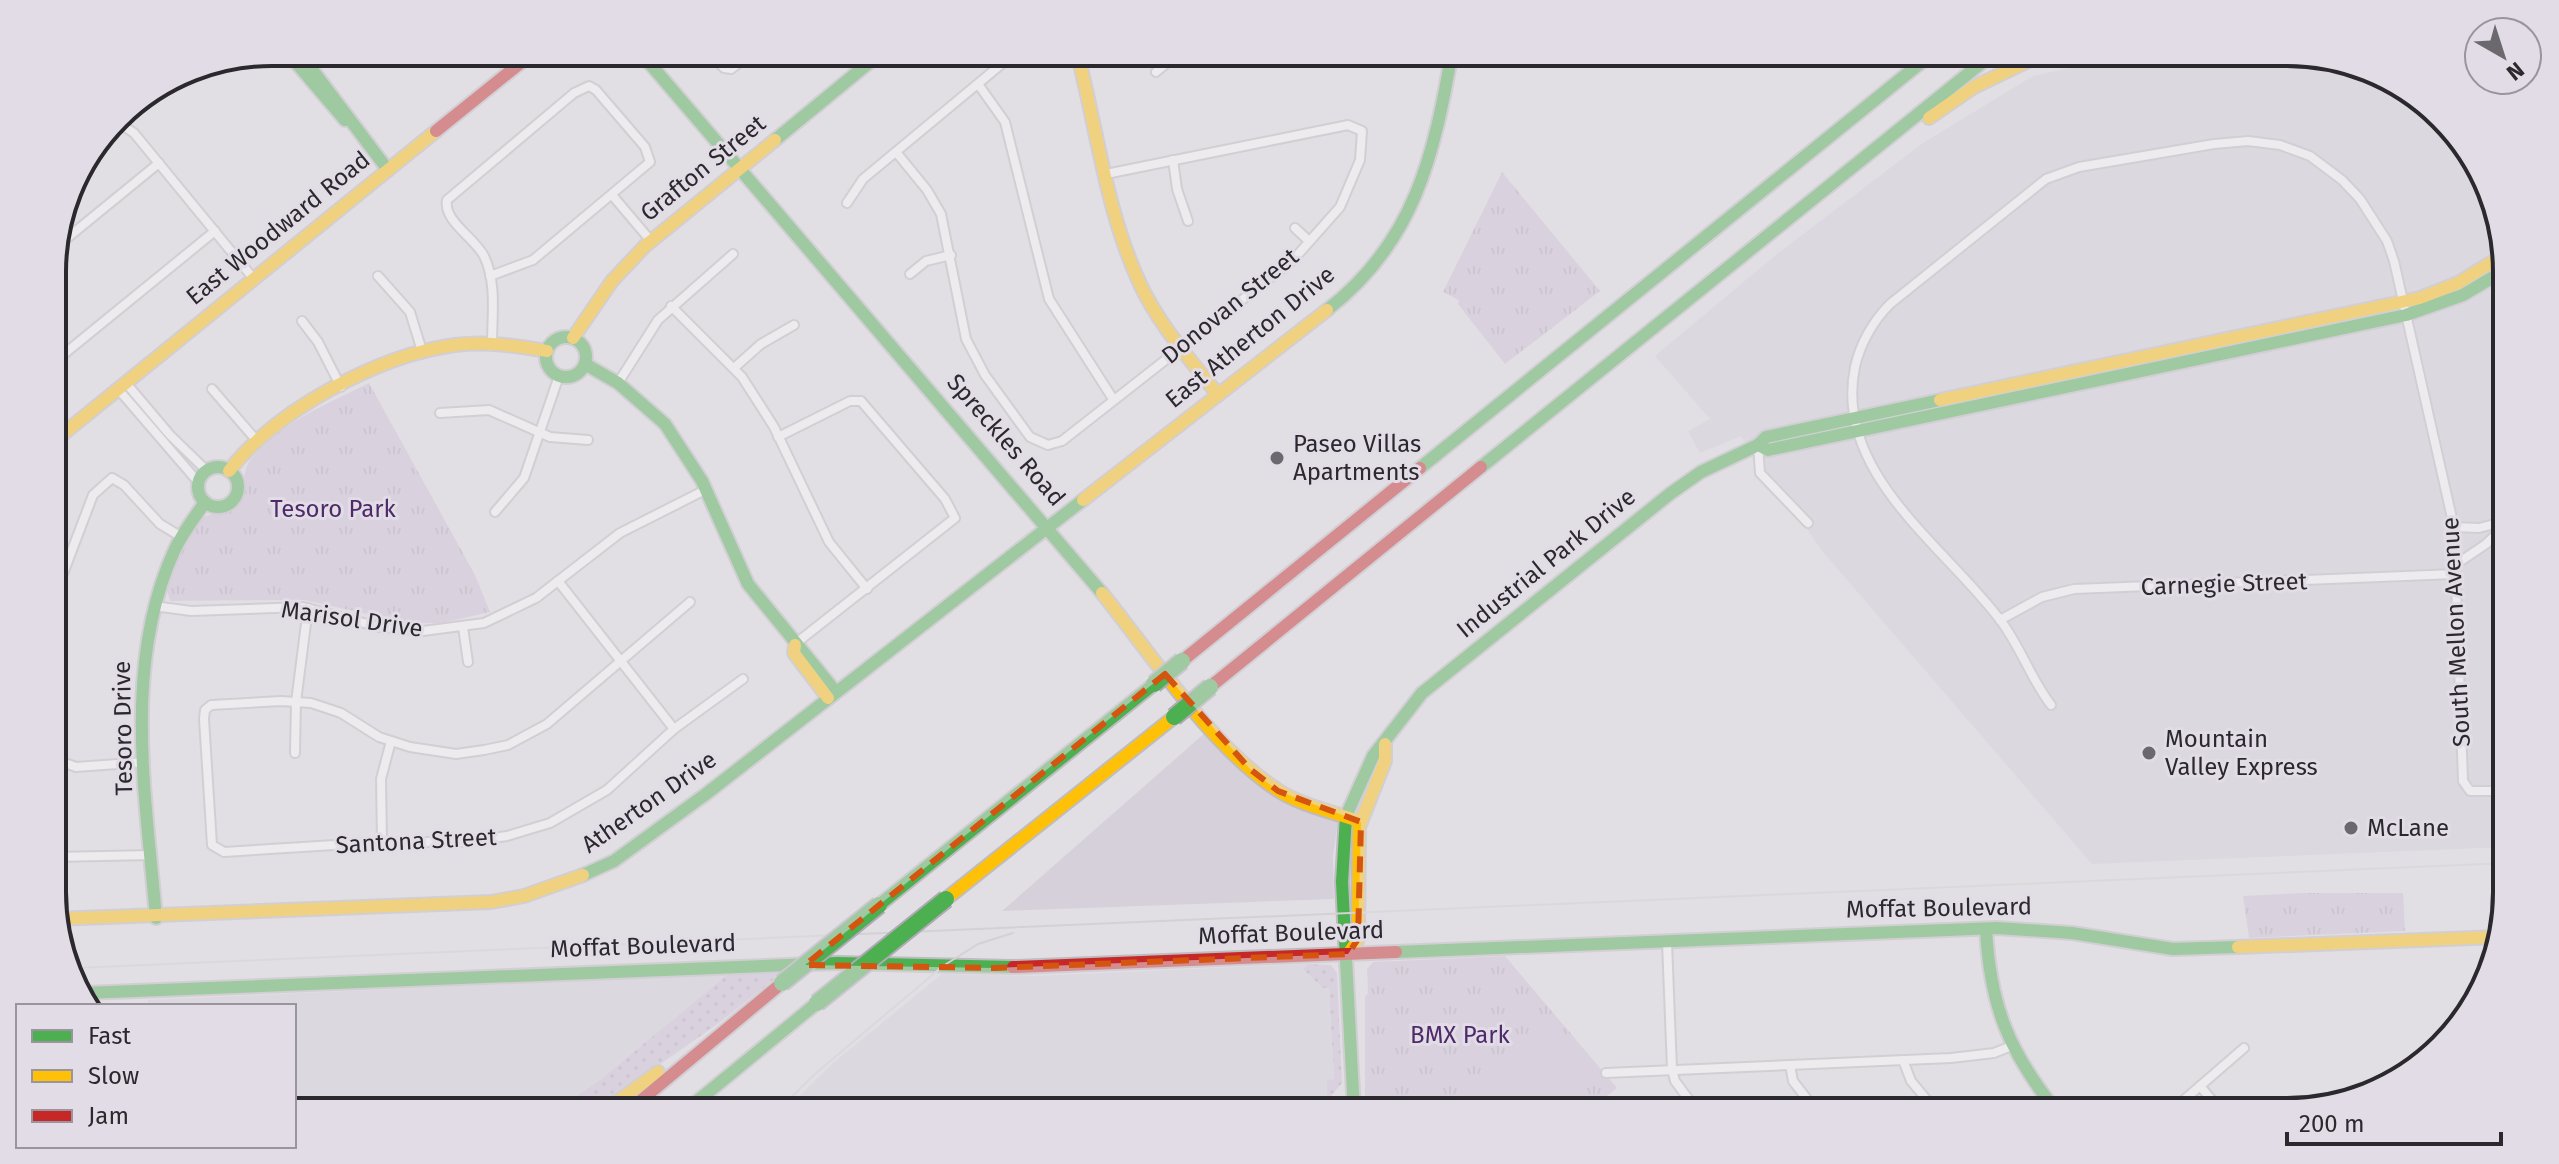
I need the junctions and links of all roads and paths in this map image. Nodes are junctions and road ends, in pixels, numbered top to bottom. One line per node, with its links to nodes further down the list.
1 (308, 66): 22 (main road)
2 (517, 66): 22 (main road, East Woodward Road)
3 (652, 66): 21 (main road, Spreckles Road)
4 (864, 66): 21 (main road, Grafton Street)
5 (999, 66): 14 (street)
6 (1080, 66): 23 (main road)
7 (1163, 66): 13 (street)
8 (1449, 66): 57 (main road, East Atherton Drive)
9 (1908, 66): 15 (main road)
10 (1917, 66): 15 (main road)
11 (1978, 66): 18 (main road)
12 (2018, 66): 18 (main road)
13 (1156, 72)
14 (978, 84): 17 (street); 58 (street)
15 (1887, 90): 111 (main road, bridge)
16 (126, 127): 20 (street)
17 (896, 152): 25 (street); 33 (street)
18 (1870, 153): 121 (main road, bridge)
19 (1173, 160): 23 (street); 26 (street); 31 (street, Donovan Street)
20 (159, 163): 28 (street); 29 (street)
21 (740, 169): 30 (main road, Grafton Street); 74 (main road, Spreckles Road)
22 (388, 170): 39 (main road, East Woodward Road)
23 (1106, 174): 46 (main road)
24 (612, 195): 30 (street); 37 (street); 37 (street)
25 (847, 203)
26 (1188, 221)
27 (1295, 228): 31 (street)
28 (71, 229)
29 (215, 231): 39 (street); 49 (street)
30 (651, 241): 44 (main road, Grafton Street)
31 (1309, 241): 46 (street, Donovan Street)
32 (733, 254): 40 (street)
33 (951, 255): 35 (street); 58 (street, Donovan Street)
34 (2492, 262): 41 (main road, Industrial Park Drive)
35 (910, 274)
36 (378, 276): 47 (street)
37 (490, 276): 45 (street)
38 (2493, 277): 41 (main road, Industrial Park Drive)
39 (253, 278): 54 (main road, East Woodward Road)
40 (671, 306): 51 (street); 53 (street)
41 (2404, 308): 60 (main road, Industrial Park Drive); 60 (street, South Mellon Avenue); 75 (street, South Mellon Avenue)
42 (302, 321): 55 (street)
43 (794, 325): 51 (street)
44 (573, 338): 48 (main road); 50 (main road)
45 (492, 344): 47 (main road); 48 (main road)
46 (1180, 346): 57 (main road); 58 (street, Donovan Street)
47 (422, 351): 55 (main road)
48 (547, 351): 52 (main road)
49 (66, 352)
50 (585, 364): 52 (main road); 53 (main road)
51 (734, 368): 63 (street)
52 (559, 376): 62 (street)
53 (618, 383): 69 (main road)
54 (122, 386): 61 (main road, East Woodward Road); 68 (street); 68 (street)
55 (341, 387): 65 (main road)
56 (212, 389): 65 (street)
57 (1218, 395): 74 (main road, East Atherton Drive)
58 (1113, 399)
59 (440, 413): 62 (street)
60 (1854, 426): 66 (main road, Industrial Park Drive); 85 (street)
61 (66, 431)
62 (539, 434): 64 (street); 71 (street)
63 (778, 437): 81 (street); 81 (street)
64 (588, 440)
65 (257, 441): 67 (main road)
66 (1758, 445): 72 (street); 100 (main road, Industrial Park Drive)
67 (229, 471): 68 (main road); 70 (main road)
68 (203, 477): 70 (main road)
69 (705, 490): 80 (street, Marisol Drive); 87 (main road)
70 (205, 502): 76 (main road, Tesoro Drive)
71 (495, 512)
72 (1808, 523)
73 (2493, 525): 75 (street)
74 (1048, 526): 91 (main road, Atherton Drive); 100 (main road, Spreckles Road)
75 (2454, 527): 79 (street, South Mellon Avenue)
76 (180, 536): 78 (street); 83 (main road, Tesoro Drive)
77 (2493, 537): 79 (street)
78 (66, 564)
79 (2455, 570): 85 (street, Carnegie Street); 99 (street, South Mellon Avenue)
80 (558, 581): 86 (street, Marisol Drive); 88 (street)
81 (867, 589): 87 (street)
82 (690, 602): 88 (street)
83 (153, 606): 84 (street, Marisol Drive); 97 (main road, Tesoro Drive)
84 (308, 608): 86 (street, Marisol Drive); 92 (street)
85 (2000, 620): 93 (street)
86 (463, 627): 89 (street)
87 (795, 645): 91 (main road)
88 (619, 659): 94 (street); 95 (street)
89 (468, 662)
90 (743, 679): 94 (street, Santona Street)
91 (832, 695): 104 (main road, Atherton Drive)
92 (296, 702): 95 (street); 96 (street); 101 (street, Santona Street)
93 (2051, 705)
94 (674, 729): 101 (street, Santona Street)
95 (391, 741): 101 (street)
96 (295, 753)
97 (146, 762): 98 (street); 102 (main road, Tesoro Drive)
98 (66, 763)
99 (2493, 791)
100 (1353, 819): 109 (main road, Industrial Park Drive)
101 (382, 842)
102 (152, 855): 103 (street); 104 (main road, Tesoro Drive)
103 (66, 857)
104 (156, 918): 105 (main road, Atherton Drive)
105 (68, 919)
106 (1986, 929): 107 (main road, Moffat Boulevard); 108 (main road, Moffat Boulevard); 112 (main road)
107 (2488, 937)
108 (1667, 942): 109 (main road, Moffat Boulevard); 116 (street)
109 (1348, 954): 110 (main road, Moffat Boulevard); 122 (main road, Industrial Park Drive)
110 (93, 993)
111 (729, 1025): 119 (main road); 120 (main road)
112 (2009, 1047): 114 (street); 126 (main road)
113 (2244, 1048): 118 (street)
114 (1903, 1060): 115 (street); 125 (street)
115 (1790, 1065): 116 (street); 124 (street)
116 (1672, 1069): 117 (street); 123 (street)
117 (1606, 1073)
118 (2200, 1086): 127 (street); 128 (street)
119 (623, 1098)
120 (643, 1098)
121 (701, 1098)
122 (1353, 1098)
123 (1688, 1098)
124 (1806, 1098)
125 (1925, 1098)
126 (2047, 1098)
127 (2186, 1098)
128 (2210, 1098)

